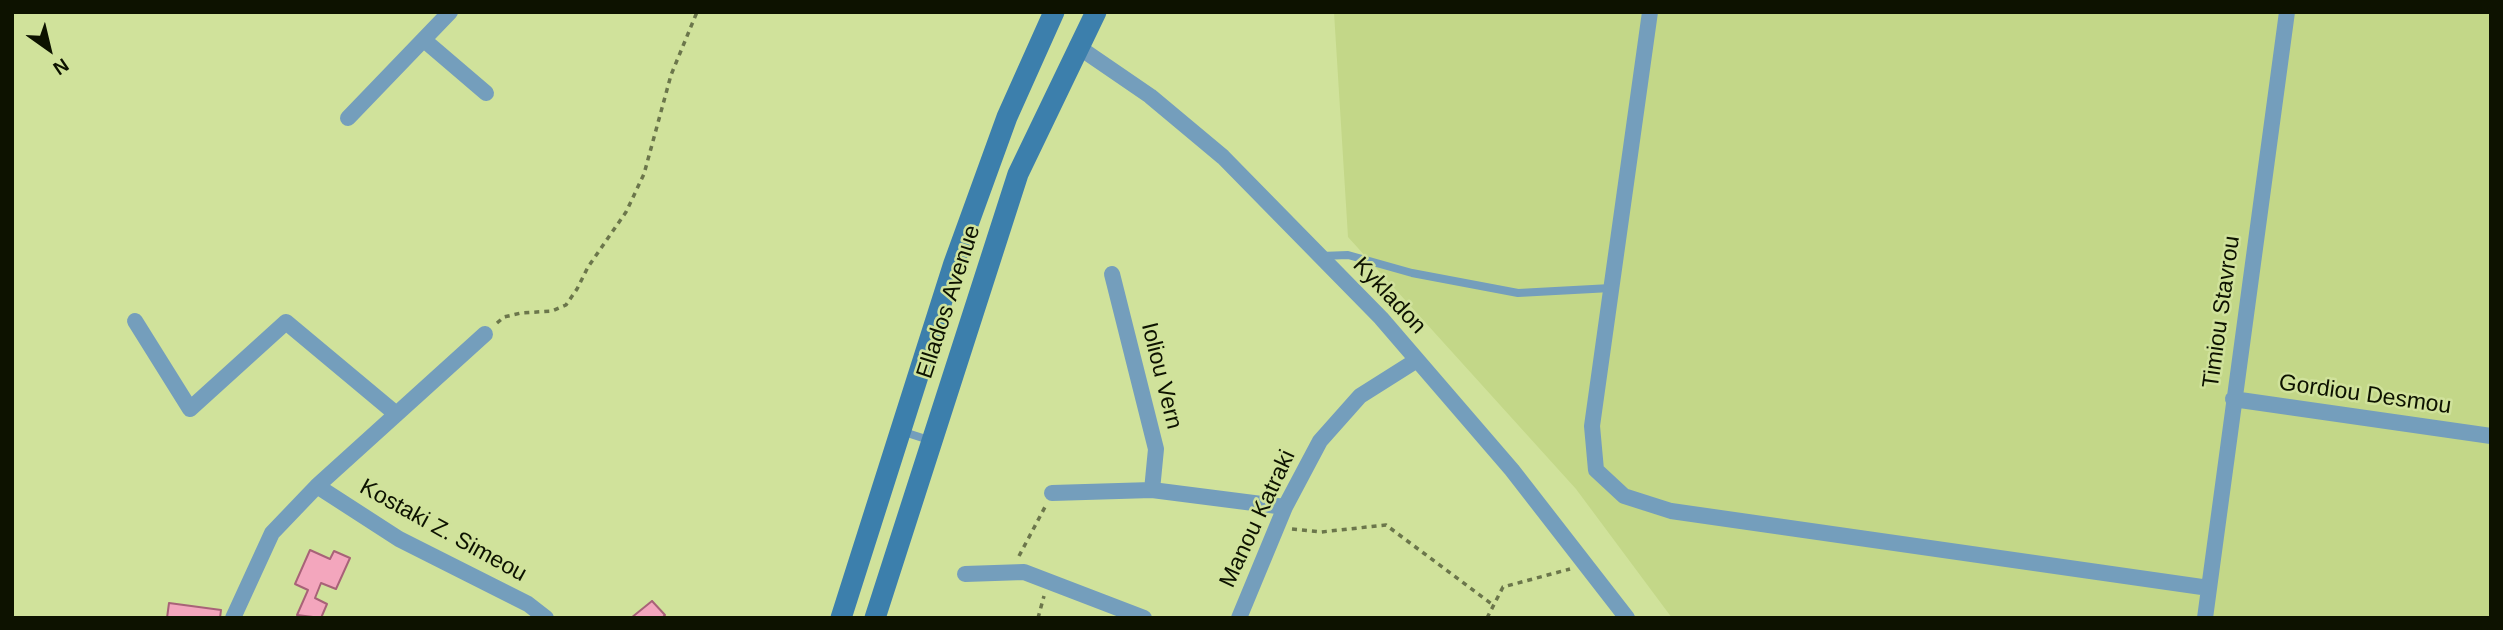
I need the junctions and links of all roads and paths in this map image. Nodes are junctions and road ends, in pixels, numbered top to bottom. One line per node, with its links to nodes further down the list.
1 (450, 12): 7 (street)
2 (697, 12): 15 (path)
3 (1096, 12): 8 (main road, Ellados Avenue)
4 (1650, 12): 13 (street)
5 (2287, 12): 17 (street, Timiou Stavrou)
6 (1048, 13): 19 (main road, Ellados Avenue)
7 (424, 40): 9 (street); 10 (street)
8 (1077, 47): 11 (street, Kykladon); 21 (main road, Ellados Avenue)
9 (486, 93)
10 (348, 118)
11 (1321, 256): 13 (lane); 16 (street, Kykladon)
12 (1112, 274): 23 (street, Ioliou Vern)
13 (1611, 288): 31 (street)
14 (135, 321): 18 (street)
15 (485, 334): 18 (street)
16 (1418, 360): 25 (street, Manou Katraki); 27 (street, Kykladon)
17 (2233, 398): 20 (street, Gordiou Desmou); 31 (street, Timiou Stavrou)
18 (395, 413): 22 (street)
19 (901, 431): 21 (lane); 35 (main road, Ellados Avenue)
20 (2491, 436)
21 (932, 441): 36 (main road, Ellados Avenue)
22 (317, 486): 33 (street); 34 (street, Kostaki Z. Simeou)
23 (1152, 491): 24 (street); 25 (street)
24 (1052, 493): 28 (path)
25 (1284, 507): 26 (street, Manou Katraki)
26 (1276, 528): 32 (path); 39 (street, Manou Katraki)
27 (1585, 565): 32 (path); 41 (street, Kykladon)
28 (1010, 571): 29 (street); 30 (street)
29 (965, 574)
30 (1048, 581): 37 (path); 38 (street)
31 (2209, 588): 42 (street, Timiou Stavrou)
32 (1493, 605): 40 (path)
33 (233, 618)
34 (545, 618)
35 (841, 618)
36 (875, 618)
37 (1038, 618)
38 (1144, 618)
39 (1239, 618)
40 (1487, 618)
41 (1627, 618)
42 (2205, 618)

